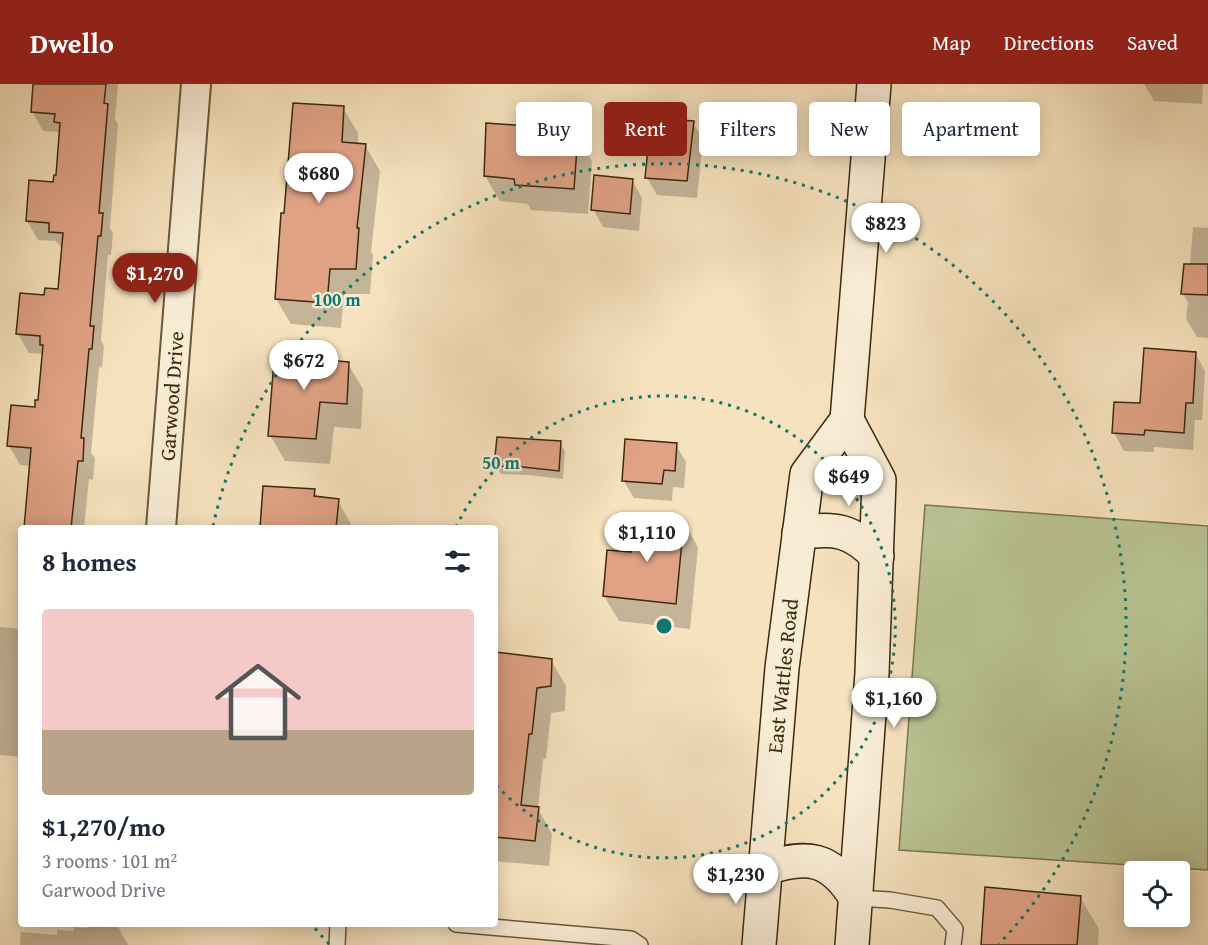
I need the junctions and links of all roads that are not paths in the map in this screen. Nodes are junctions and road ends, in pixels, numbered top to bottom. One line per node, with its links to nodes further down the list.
1 (196, 84): 4 (street, Garwood Drive)
2 (873, 84): 3 (main road)
3 (847, 420): 5 (main road, East Wattles Road); 6 (main road)
4 (161, 525)
5 (799, 533): 6 (main road); 7 (main road, East Wattles Road)
6 (877, 556): 8 (main road)
7 (764, 869): 8 (main road); 13 (main road, East Wattles Road)
8 (856, 898): 14 (main road); 15 (lane)
9 (339, 927): 11 (lane)
10 (491, 927): 12 (lane)
11 (336, 945)
12 (640, 945)
13 (759, 945)
14 (852, 945)
15 (953, 945)

